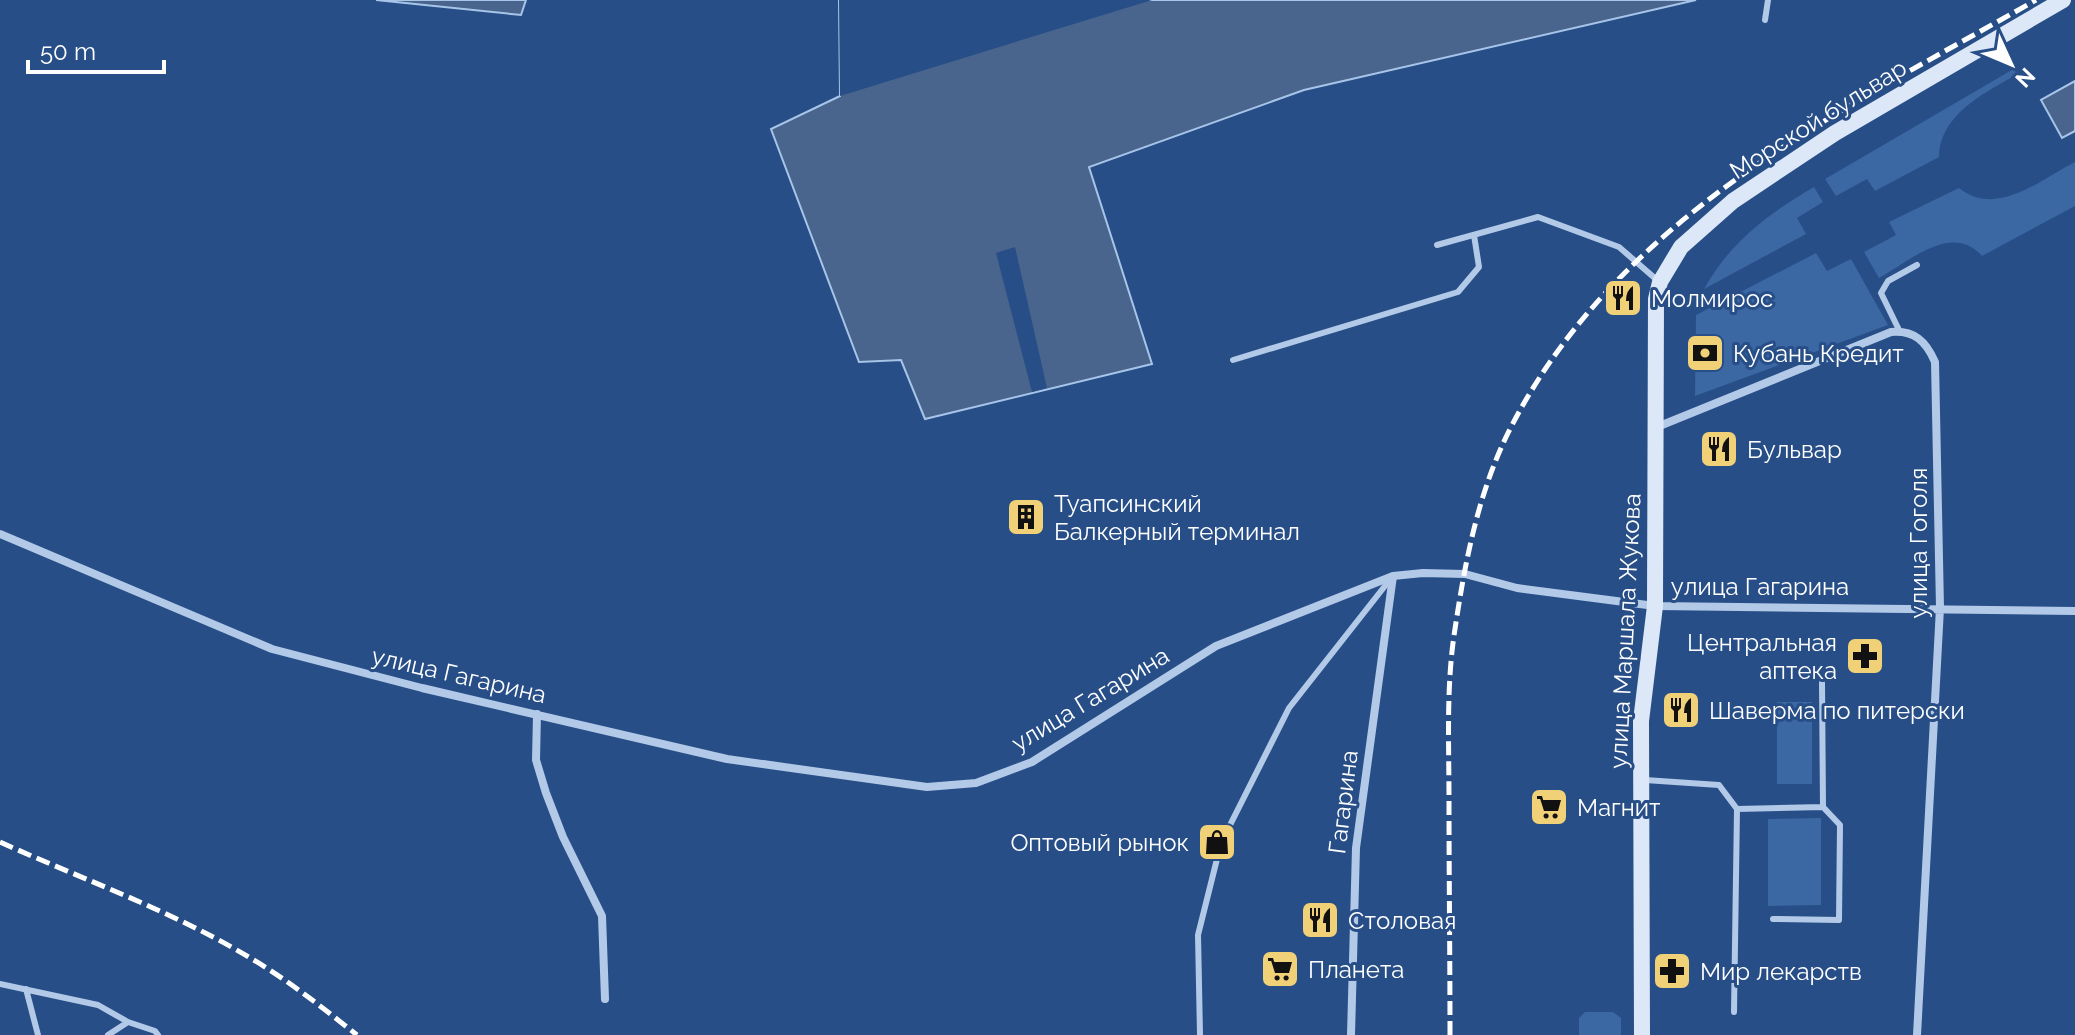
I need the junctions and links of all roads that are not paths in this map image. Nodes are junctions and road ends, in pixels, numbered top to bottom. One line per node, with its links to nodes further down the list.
1 (1768, 0): 3 (lane)
2 (2063, 0): 7 (street, Морской бульвар)
3 (1765, 20)
4 (1474, 235): 5 (lane); 7 (lane); 10 (lane)
5 (1437, 245)
6 (1917, 265): 9 (lane)
7 (1660, 282): 8 (street, Морской бульвар)
8 (1656, 326): 11 (street, улица Маршала Жукова)
9 (1900, 332): 11 (street); 15 (street, улица Гоголя)
10 (1233, 360)
11 (1657, 427): 14 (street, улица Маршала Жукова)
12 (0, 534): 18 (street, улица Гагарина)
13 (1393, 576): 14 (street, улица Гагарина); 18 (street, улица Гагарина); 31 (lane); 32 (street, Гагарина)
14 (1655, 606): 15 (street, улица Гагарина); 19 (street, улица Маршала Жукова)
15 (1940, 608): 16 (street, улица Гагарина); 34 (street, улица Гоголя)
16 (2075, 611)
17 (1822, 683): 20 (lane)
18 (537, 714): 25 (street)
19 (1641, 780): 21 (lane); 33 (street, улица Маршала Жукова)
20 (1823, 807): 21 (lane); 22 (lane)
21 (1737, 809): 26 (lane)
22 (1773, 919)
23 (0, 984): 24 (lane)
24 (26, 989): 27 (lane); 28 (lane)
25 (605, 999)
26 (1734, 1012)
27 (128, 1022): 29 (lane); 30 (lane)
28 (38, 1035)
29 (108, 1035)
30 (158, 1035)
31 (1200, 1035)
32 (1351, 1035)
33 (1642, 1035)
34 (1917, 1035)

